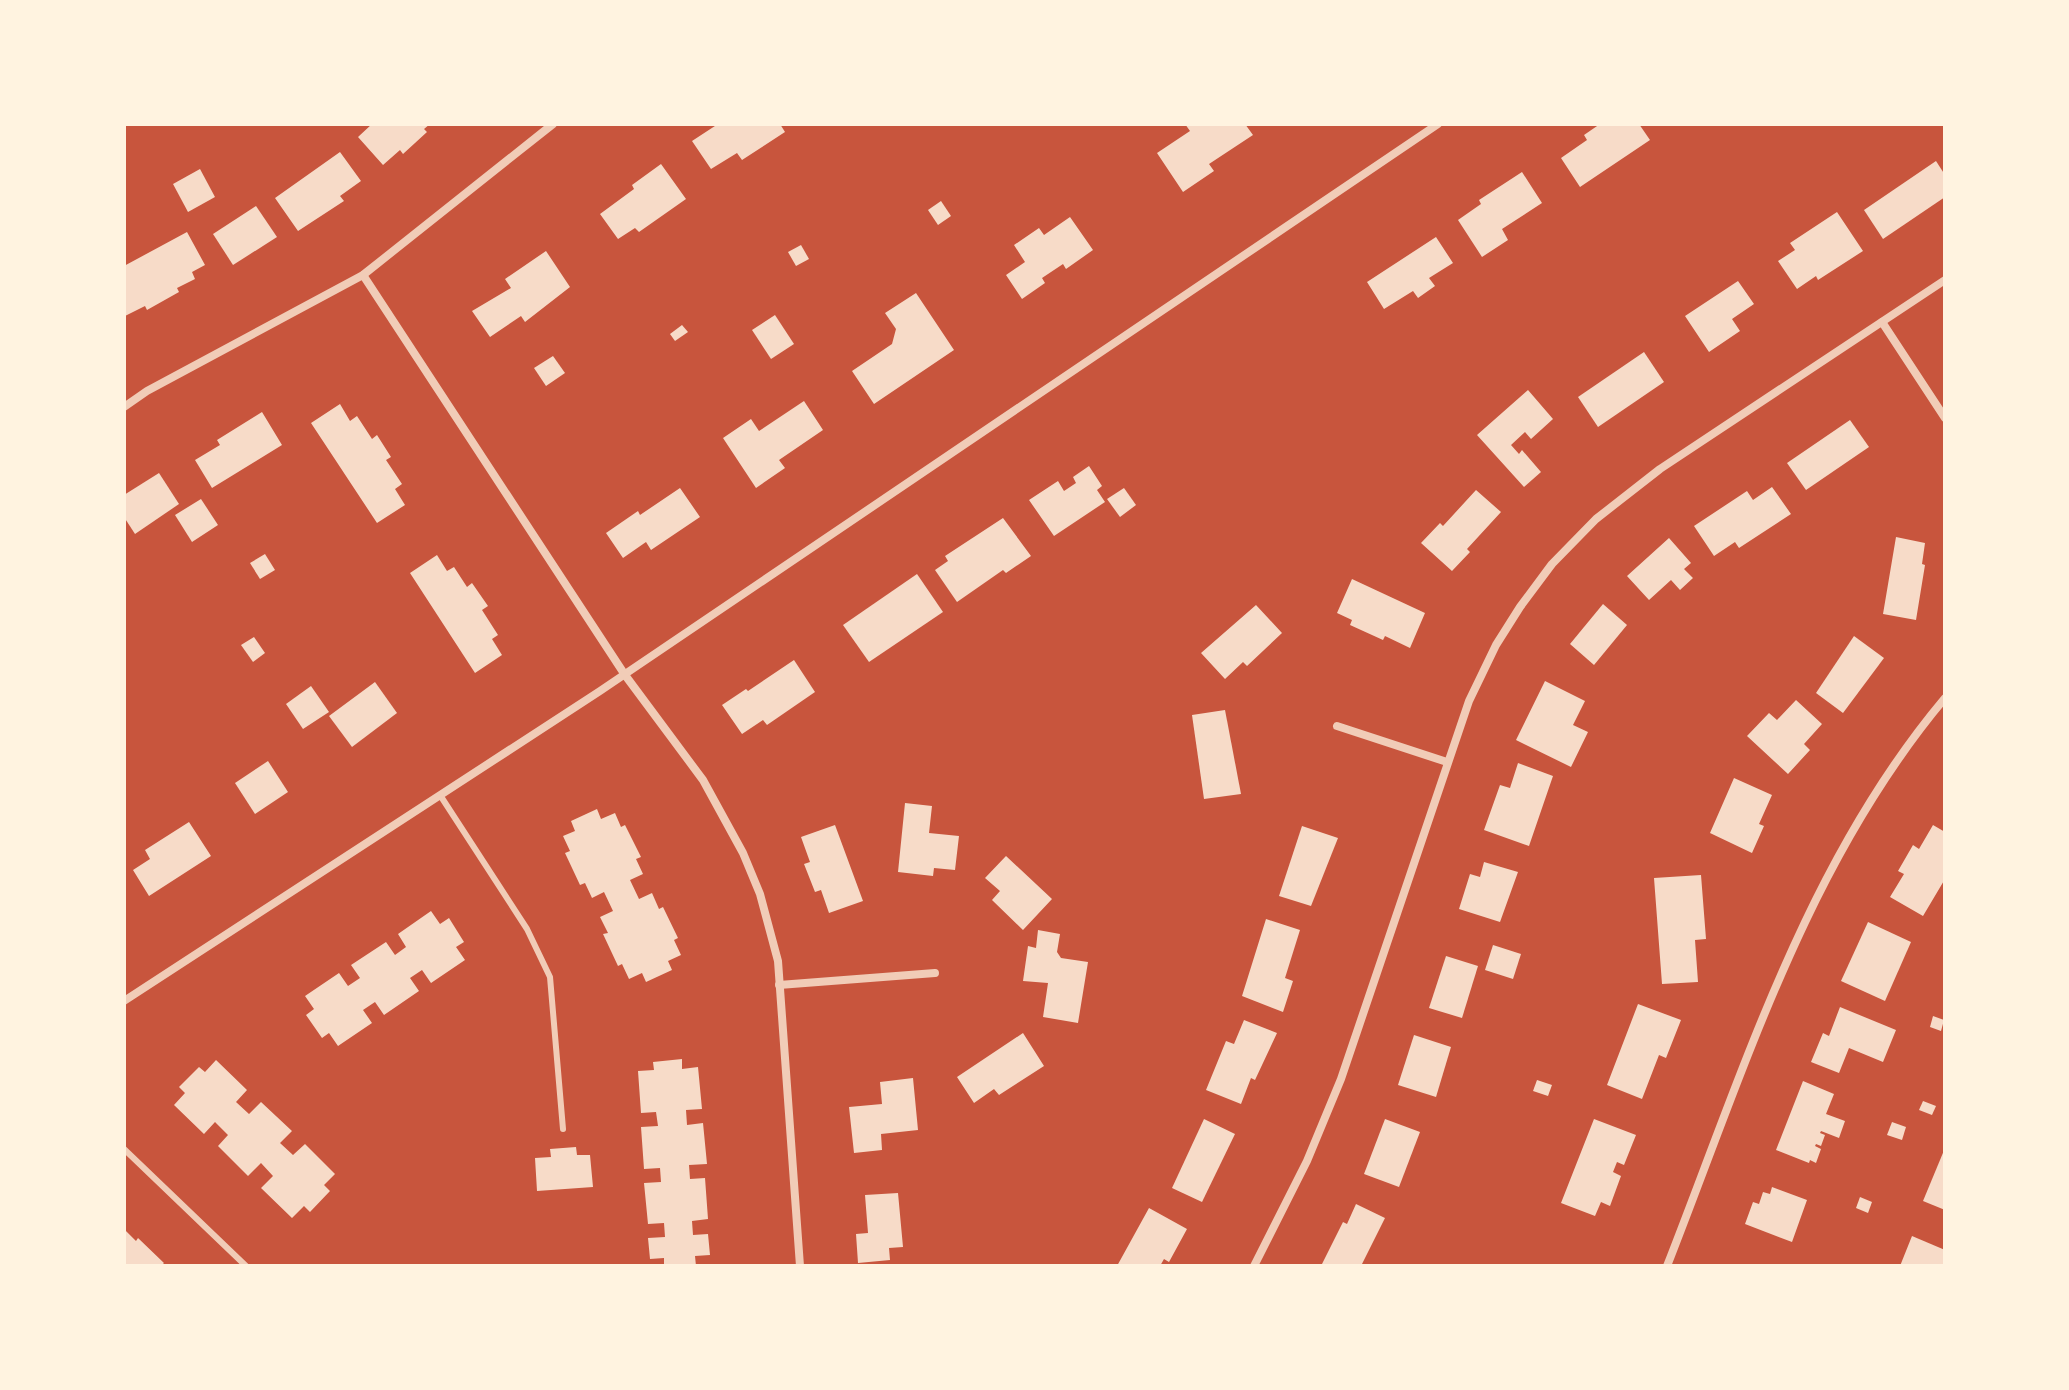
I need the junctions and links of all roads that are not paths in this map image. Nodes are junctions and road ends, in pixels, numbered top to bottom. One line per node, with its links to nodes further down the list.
1 (553, 124): 3 (street)
2 (1438, 124): 8 (street)
3 (363, 275): 6 (street); 8 (street)
4 (1945, 280): 5 (street)
5 (1882, 322): 7 (street); 11 (street)
6 (124, 407)
7 (1945, 418)
8 (625, 675): 12 (street); 14 (street)
9 (1945, 698): 21 (street)
10 (1337, 726): 11 (street)
11 (1447, 762): 20 (street)
12 (440, 795): 15 (street); 16 (lane)
13 (935, 973): 14 (street)
14 (779, 985): 19 (street)
15 (124, 1001)
16 (563, 1129)
17 (124, 1149): 18 (lane)
18 (246, 1266)
19 (800, 1266)
20 (1254, 1266)
21 (1667, 1266)

